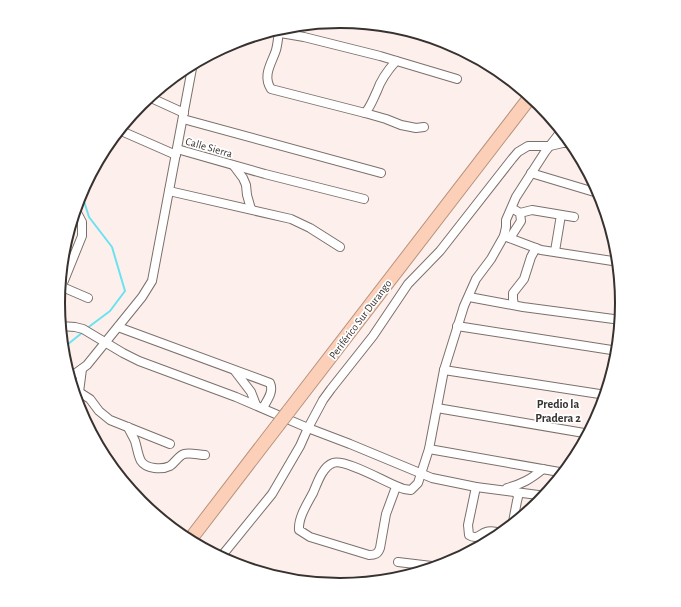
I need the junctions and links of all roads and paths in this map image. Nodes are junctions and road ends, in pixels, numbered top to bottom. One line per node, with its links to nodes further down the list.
1 (287, 33): 3 (street)
2 (278, 35): 8 (street)
3 (396, 61): 5 (street); 8 (street)
4 (192, 71): 9 (street)
5 (457, 79)
6 (155, 100): 9 (street)
7 (527, 101): 69 (highway, Periférico Sur Durango, bridge)
8 (365, 113): 10 (street)
9 (184, 116): 15 (street); 17 (street)
10 (424, 127)
11 (125, 132): 15 (street, Calle Sierra)
12 (558, 135): 14 (street)
13 (565, 143): 14 (street)
14 (550, 146): 18 (street); 54 (street)
15 (177, 152): 16 (street, Calle Sierra); 19 (street)
16 (234, 166): 21 (street, Calle Sierra); 23 (street)
17 (381, 173)
18 (531, 173): 20 (street); 22 (street)
19 (169, 191): 23 (street); 41 (street)
20 (592, 191)
21 (364, 199)
22 (511, 208): 24 (street); 28 (street)
23 (251, 209): 29 (street)
24 (520, 213): 25 (street); 28 (street)
25 (561, 215): 27 (street); 31 (street)
26 (79, 217): 33 (street)
27 (574, 218)
28 (507, 237): 30 (street); 35 (street)
29 (340, 247)
30 (536, 248): 31 (street); 37 (street)
31 (555, 251): 32 (street)
32 (613, 261)
33 (67, 273)
34 (66, 291): 36 (street)
35 (469, 297): 37 (street); 40 (street)
36 (88, 298)
37 (514, 305): 38 (street)
38 (615, 319)
39 (66, 326): 42 (street)
40 (457, 326): 43 (street); 46 (street)
41 (118, 327): 42 (street); 45 (street)
42 (105, 343): 44 (street); 51 (street)
43 (612, 351)
44 (82, 369): 47 (street); 48 (street)
45 (235, 370): 51 (street); 51 (street)
46 (444, 370): 50 (street); 52 (street)
47 (74, 375)
48 (79, 390)
49 (80, 393): 53 (street)
50 (600, 394)
51 (259, 406): 54 (street)
52 (437, 408): 55 (street); 57 (street)
53 (128, 427): 56 (street); 58 (street)
54 (308, 428): 61 (street); 70 (street)
55 (584, 433)
56 (170, 444)
57 (429, 449): 59 (street); 61 (street)
58 (205, 455)
59 (543, 469): 60 (street); 64 (street)
60 (558, 472)
61 (422, 474): 62 (street); 63 (street)
62 (476, 486): 64 (street); 68 (street)
63 (396, 487): 63 (street)
64 (502, 489): 65 (street)
65 (516, 491): 66 (street); 67 (street)
66 (538, 495)
67 (514, 517)
68 (495, 532)
69 (193, 536)
70 (224, 553)
71 (398, 562): 72 (street)
72 (425, 565)

